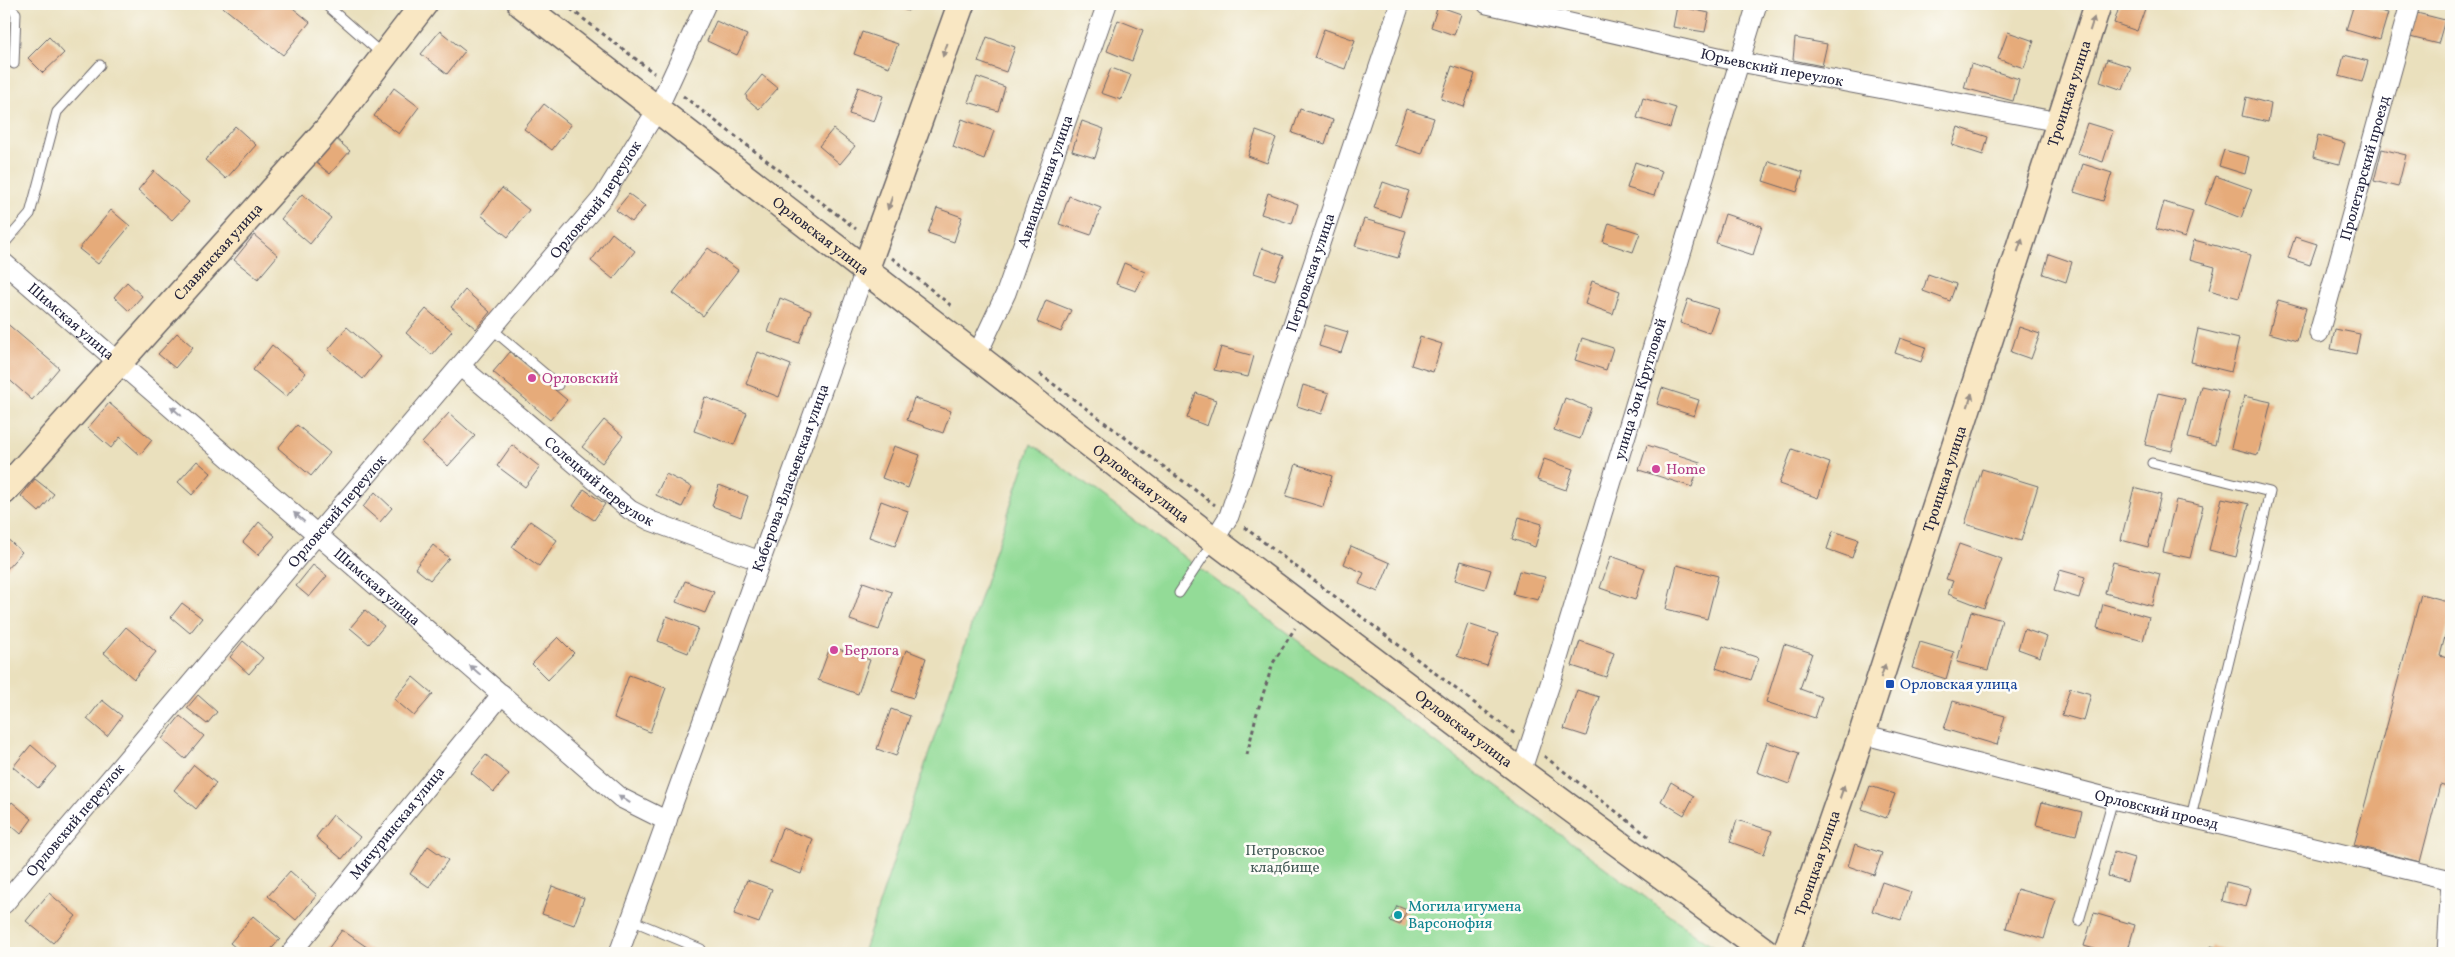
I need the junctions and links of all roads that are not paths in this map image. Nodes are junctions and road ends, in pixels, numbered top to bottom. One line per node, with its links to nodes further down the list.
1 (6, 4): 15 (lane)
2 (325, 4): 13 (lane)
3 (424, 4): 13 (main road, Славянская улица)
4 (521, 4): 17 (main road, Орловская улица)
5 (706, 4): 17 (street, Орловский переулок)
6 (961, 4): 21 (main road, Каберова-Власьевская улица, one-way to 21)
7 (1107, 4): 24 (street, Авиационная улица)
8 (1400, 4): 31 (street, Петровская улица)
9 (1487, 4): 14 (street, Юрьевский переулок)
10 (1757, 4): 14 (street, улица Зои Кругловой)
11 (2098, 4): 18 (main road, Троицкая улица, one-way to 11)
12 (2410, 4): 23 (street, Пролетарский проезд)
13 (384, 56): 25 (main road, Славянская улица)
14 (1740, 62): 18 (street, Юрьевский переулок); 36 (street, улица Зои Кругловой)
15 (14, 64)
16 (100, 65): 19 (lane)
17 (657, 110): 21 (main road, Орловская улица); 22 (street, Орловский переулок)
18 (2060, 122): 35 (main road, Троицкая улица, one-way to 18)
19 (4, 244)
20 (4, 263): 25 (street, Шимская улица)
21 (865, 271): 24 (main road, Орловская улица); 32 (street, Каберова-Власьевская улица)
22 (492, 329): 26 (street, Орловский переулок); 27 (lane)
23 (2319, 333)
24 (976, 357): 31 (main road, Орловская улица)
25 (118, 361): 29 (main road, Славянская улица); 30 (street, Шимская улица, one-way to 25)
26 (460, 366): 30 (street, Орловский переулок); 32 (street, Солецкий переулок)
27 (558, 385)
28 (2152, 463): 38 (lane)
29 (4, 491)
30 (318, 533): 34 (street, Шимская улица, one-way to 30); 41 (street, Орловский переулок)
31 (1214, 540): 33 (lane); 36 (main road, Орловская улица)
32 (760, 561): 39 (street, Каберова-Власьевская улица)
33 (1179, 593)
34 (502, 694): 39 (street, Шимская улица, one-way to 34); 44 (street, Мичуринская улица)
35 (1862, 734): 37 (street, Орловский проезд); 48 (main road, Троицкая улица, one-way to 35)
36 (1521, 772): 47 (main road, Орловская улица)
37 (2114, 798): 38 (street, Орловский проезд); 43 (lane)
38 (2191, 817): 40 (street, Орловский проезд)
39 (667, 821): 42 (street, Каберова-Власьевская улица)
40 (2451, 880): 49 (street)
41 (4, 904)
42 (631, 920): 45 (street, Каберова-Власьевская улица); 46 (lane)
43 (2079, 921)
44 (291, 953)
45 (619, 953)
46 (699, 953)
47 (1768, 953)
48 (1786, 953)
49 (2447, 953)

